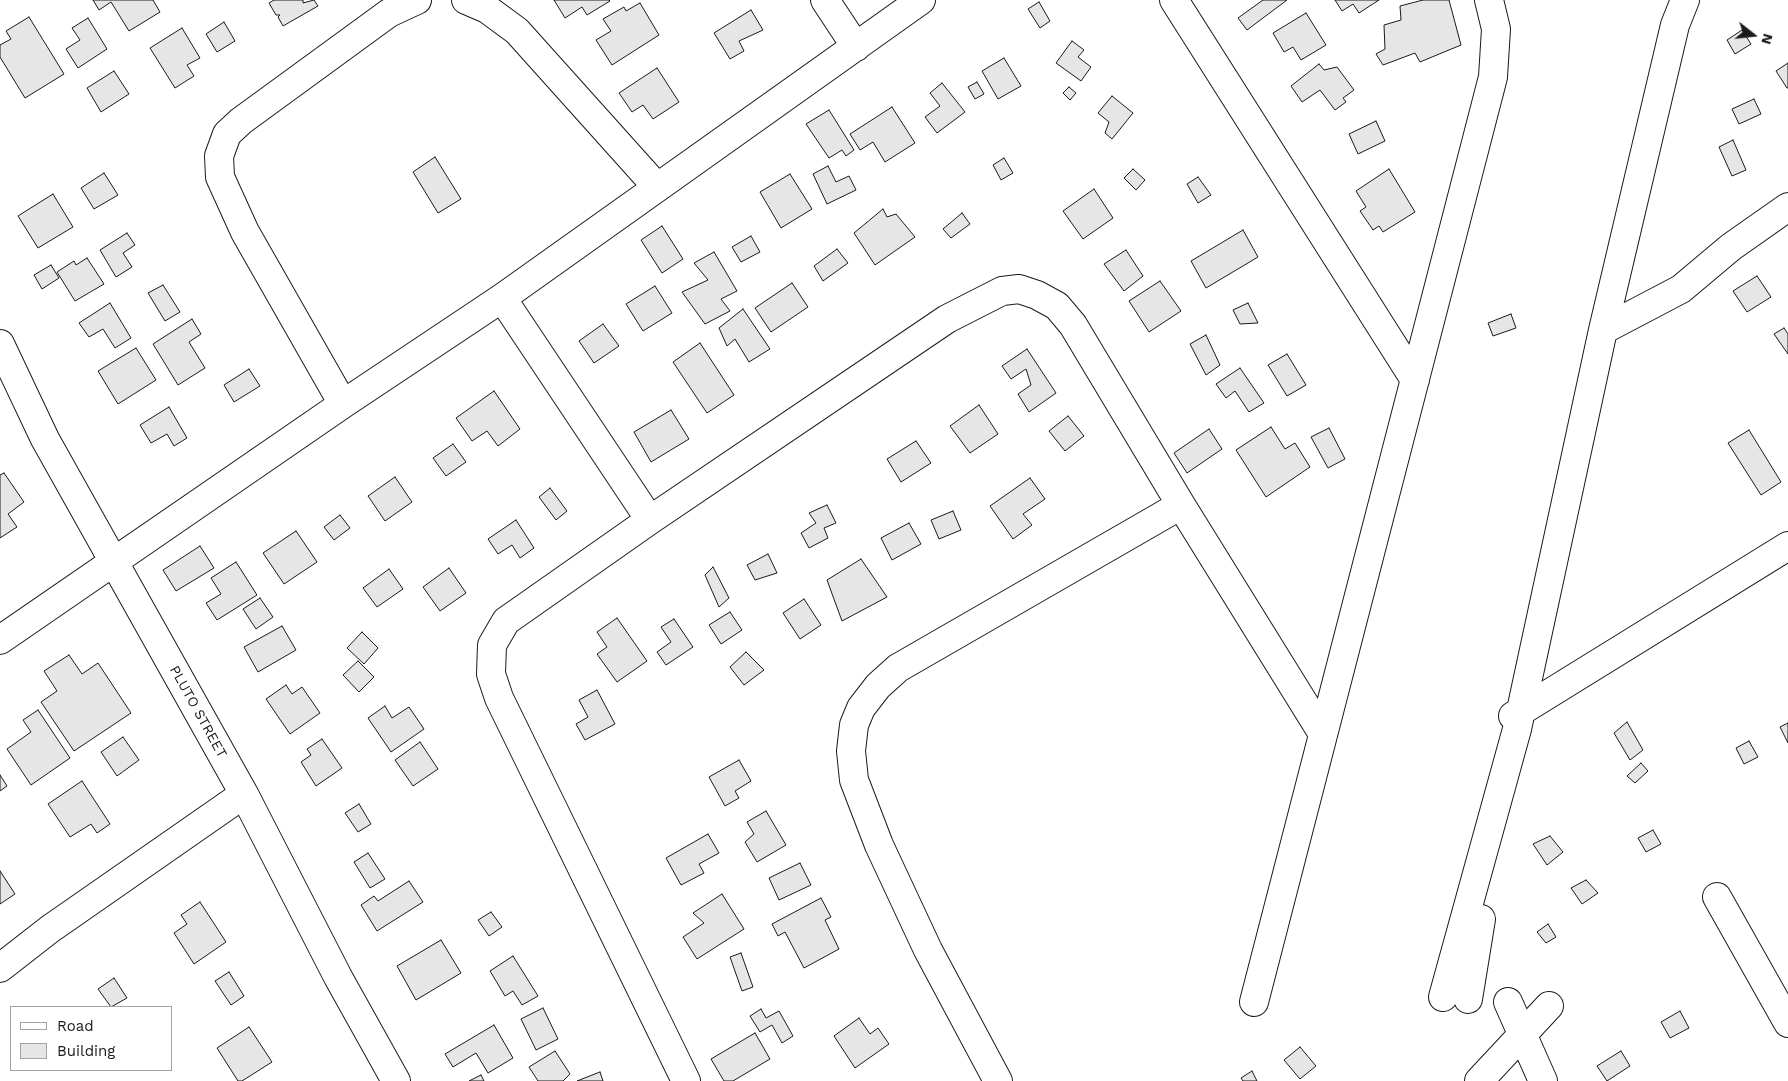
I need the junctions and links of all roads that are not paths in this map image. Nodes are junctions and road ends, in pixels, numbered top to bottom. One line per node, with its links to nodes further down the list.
1 (417, 0): 15 (street)
2 (466, 0): 9 (street)
3 (825, 0): 8 (street)
4 (921, 0): 8 (street)
5 (1174, 0): 14 (street)
6 (1489, 0): 14 (street)
7 (1685, 0): 12 (street)
8 (856, 47): 9 (street)
9 (657, 187): 11 (street)
10 (1788, 207): 12 (street)
11 (502, 298): 15 (street); 17 (street)
12 (1602, 330): 22 (street)
13 (0, 344): 20 (street, PLUTO STREET)
14 (1415, 380): 23 (street)
15 (343, 404): 20 (street)
16 (1181, 505): 17 (street); 23 (street); 33 (street)
17 (650, 520): 32 (street)
18 (1788, 541): 22 (street)
19 (1788, 546): 22 (street)
20 (114, 563): 21 (street); 24 (street, PLUTO STREET)
21 (0, 640)
22 (1517, 729)
23 (1323, 734): 27 (street)
24 (244, 794): 26 (street); 31 (street, PLUTO STREET)
25 (1717, 897): 30 (street)
26 (0, 968)
27 (1254, 1002)
28 (1508, 1002): 35 (street)
29 (1549, 1006): 34 (street)
30 (1788, 1023)
31 (396, 1081)
32 (686, 1081)
33 (998, 1081)
34 (1480, 1081)
35 (1543, 1081)

